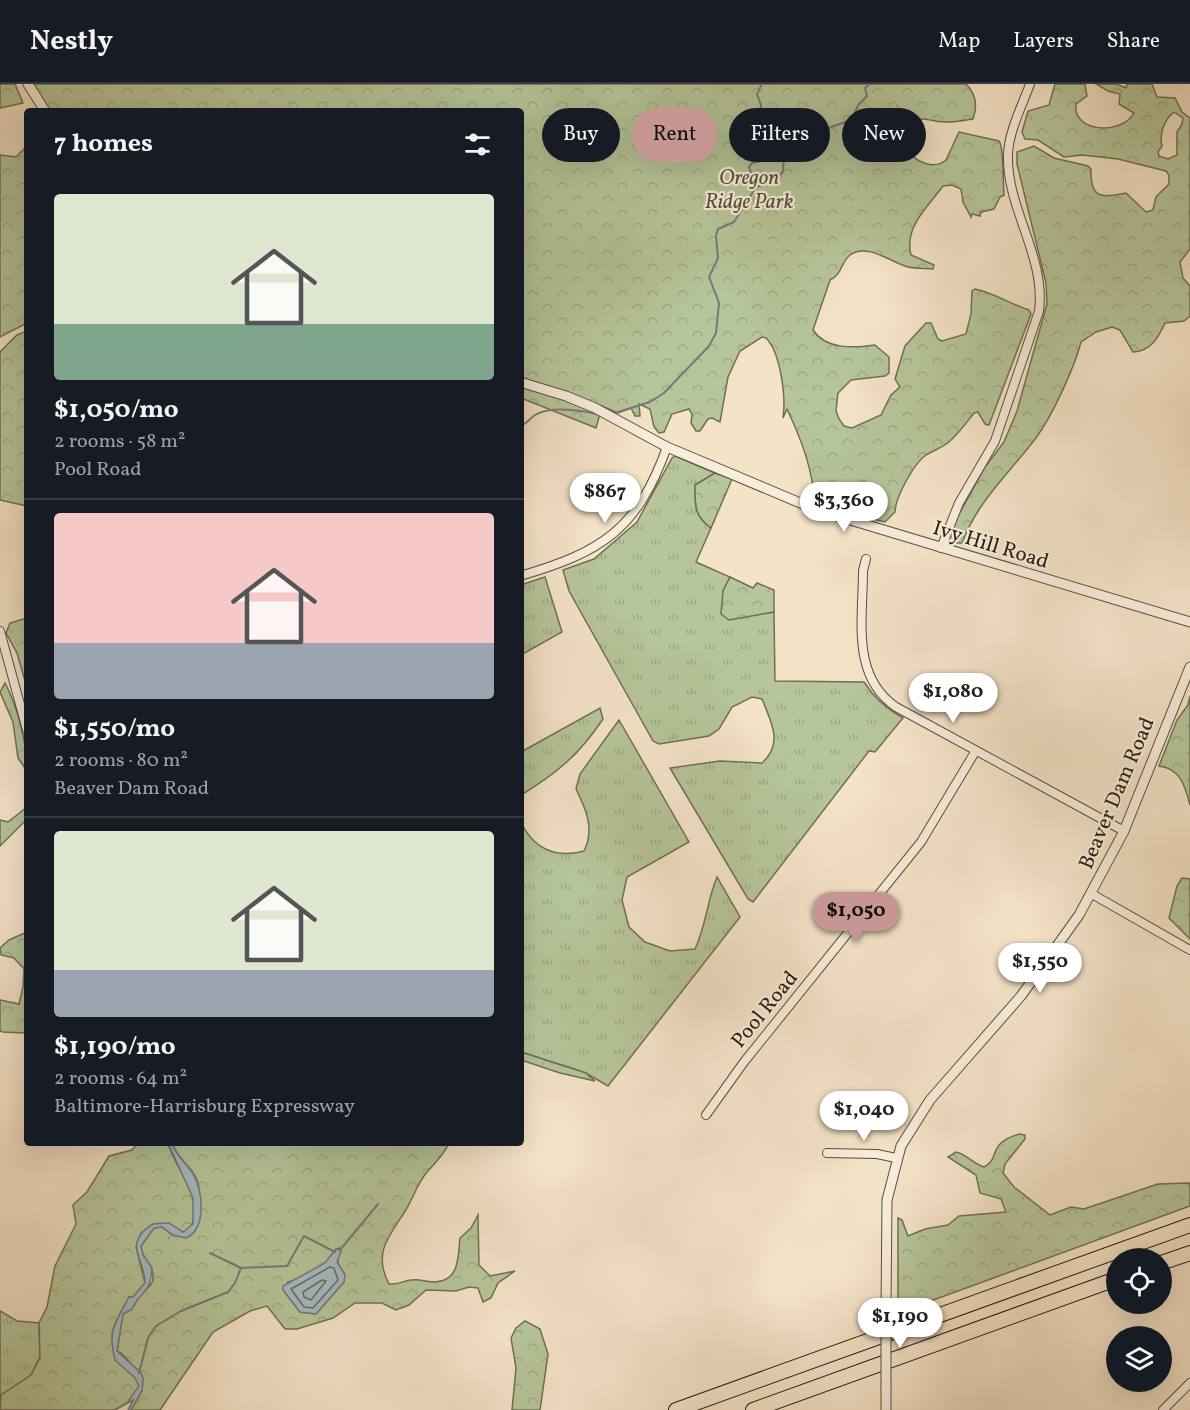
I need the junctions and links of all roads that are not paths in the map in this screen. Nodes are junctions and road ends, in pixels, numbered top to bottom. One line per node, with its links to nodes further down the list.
1 (28, 84): 3 (street)
2 (1030, 84): 6 (street)
3 (43, 108)
4 (524, 383): 5 (street, Ivy Hill Road)
5 (667, 447): 6 (street, Ivy Hill Road); 8 (street)
6 (941, 548): 9 (street, Ivy Hill Road)
7 (866, 559): 13 (street)
8 (524, 575)
9 (1190, 622)
10 (0, 631): 12 (street)
11 (1190, 667): 14 (street, Beaver Dam Road)
12 (24, 719)
13 (975, 752): 14 (street); 17 (street, Pool Road)
14 (1124, 831): 15 (street, Beaver Dam Road)
15 (1092, 894): 16 (street); 19 (street, Beaver Dam Road)
16 (1190, 950)
17 (706, 1114)
18 (827, 1153): 19 (street)
19 (896, 1158): 27 (street, Beaver Dam Road, bridge)
20 (1190, 1225): 25 (highway)
21 (1190, 1253): 22 (highway)
22 (1172, 1259)
23 (1106, 1284): 26 (highway)
24 (1190, 1383): 28 (street)
25 (676, 1410)
26 (753, 1410)
27 (886, 1410)
28 (1163, 1410)

